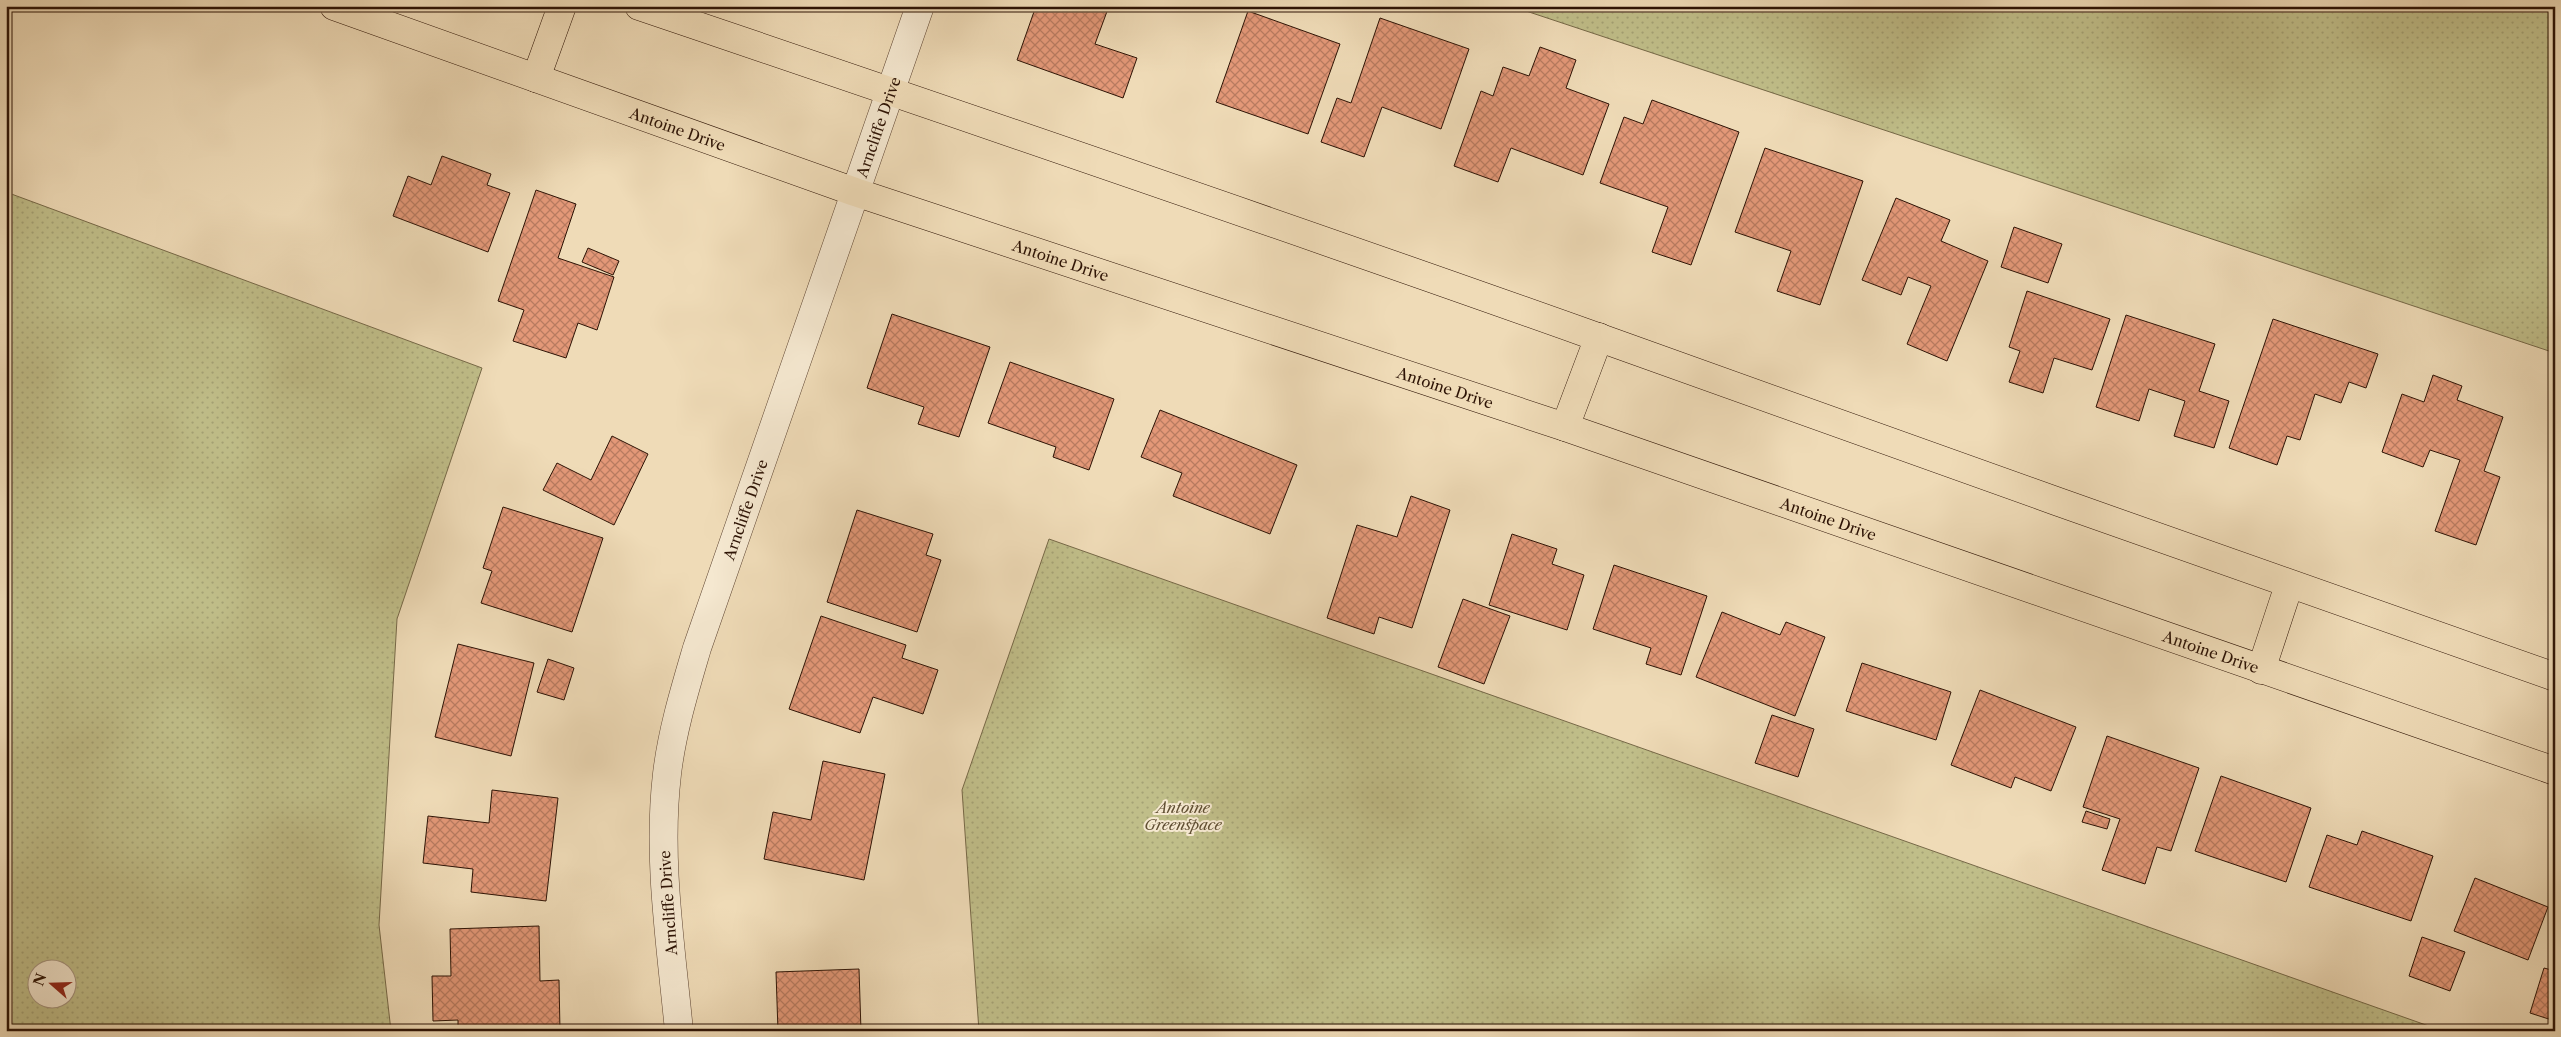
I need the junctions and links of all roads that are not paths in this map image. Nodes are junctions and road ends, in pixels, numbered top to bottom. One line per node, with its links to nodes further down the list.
1 (334, 6): 5 (main road, Antoine Drive)
2 (562, 6): 5 (main road)
3 (639, 6): 6 (main road)
4 (920, 6): 6 (street, Arncliffe Drive)
5 (536, 78): 7 (main road, Antoine Drive)
6 (891, 90): 7 (street, Arncliffe Drive); 8 (main road)
7 (855, 192): 9 (main road, Antoine Drive); 14 (street, Arncliffe Drive)
8 (1599, 337): 9 (main road); 10 (main road)
9 (1565, 427): 11 (main road, Antoine Drive)
10 (2289, 585): 11 (main road); 12 (main road)
11 (2261, 670): 13 (main road, Antoine Drive)
12 (2555, 677)
13 (2555, 772)
14 (680, 1031)

